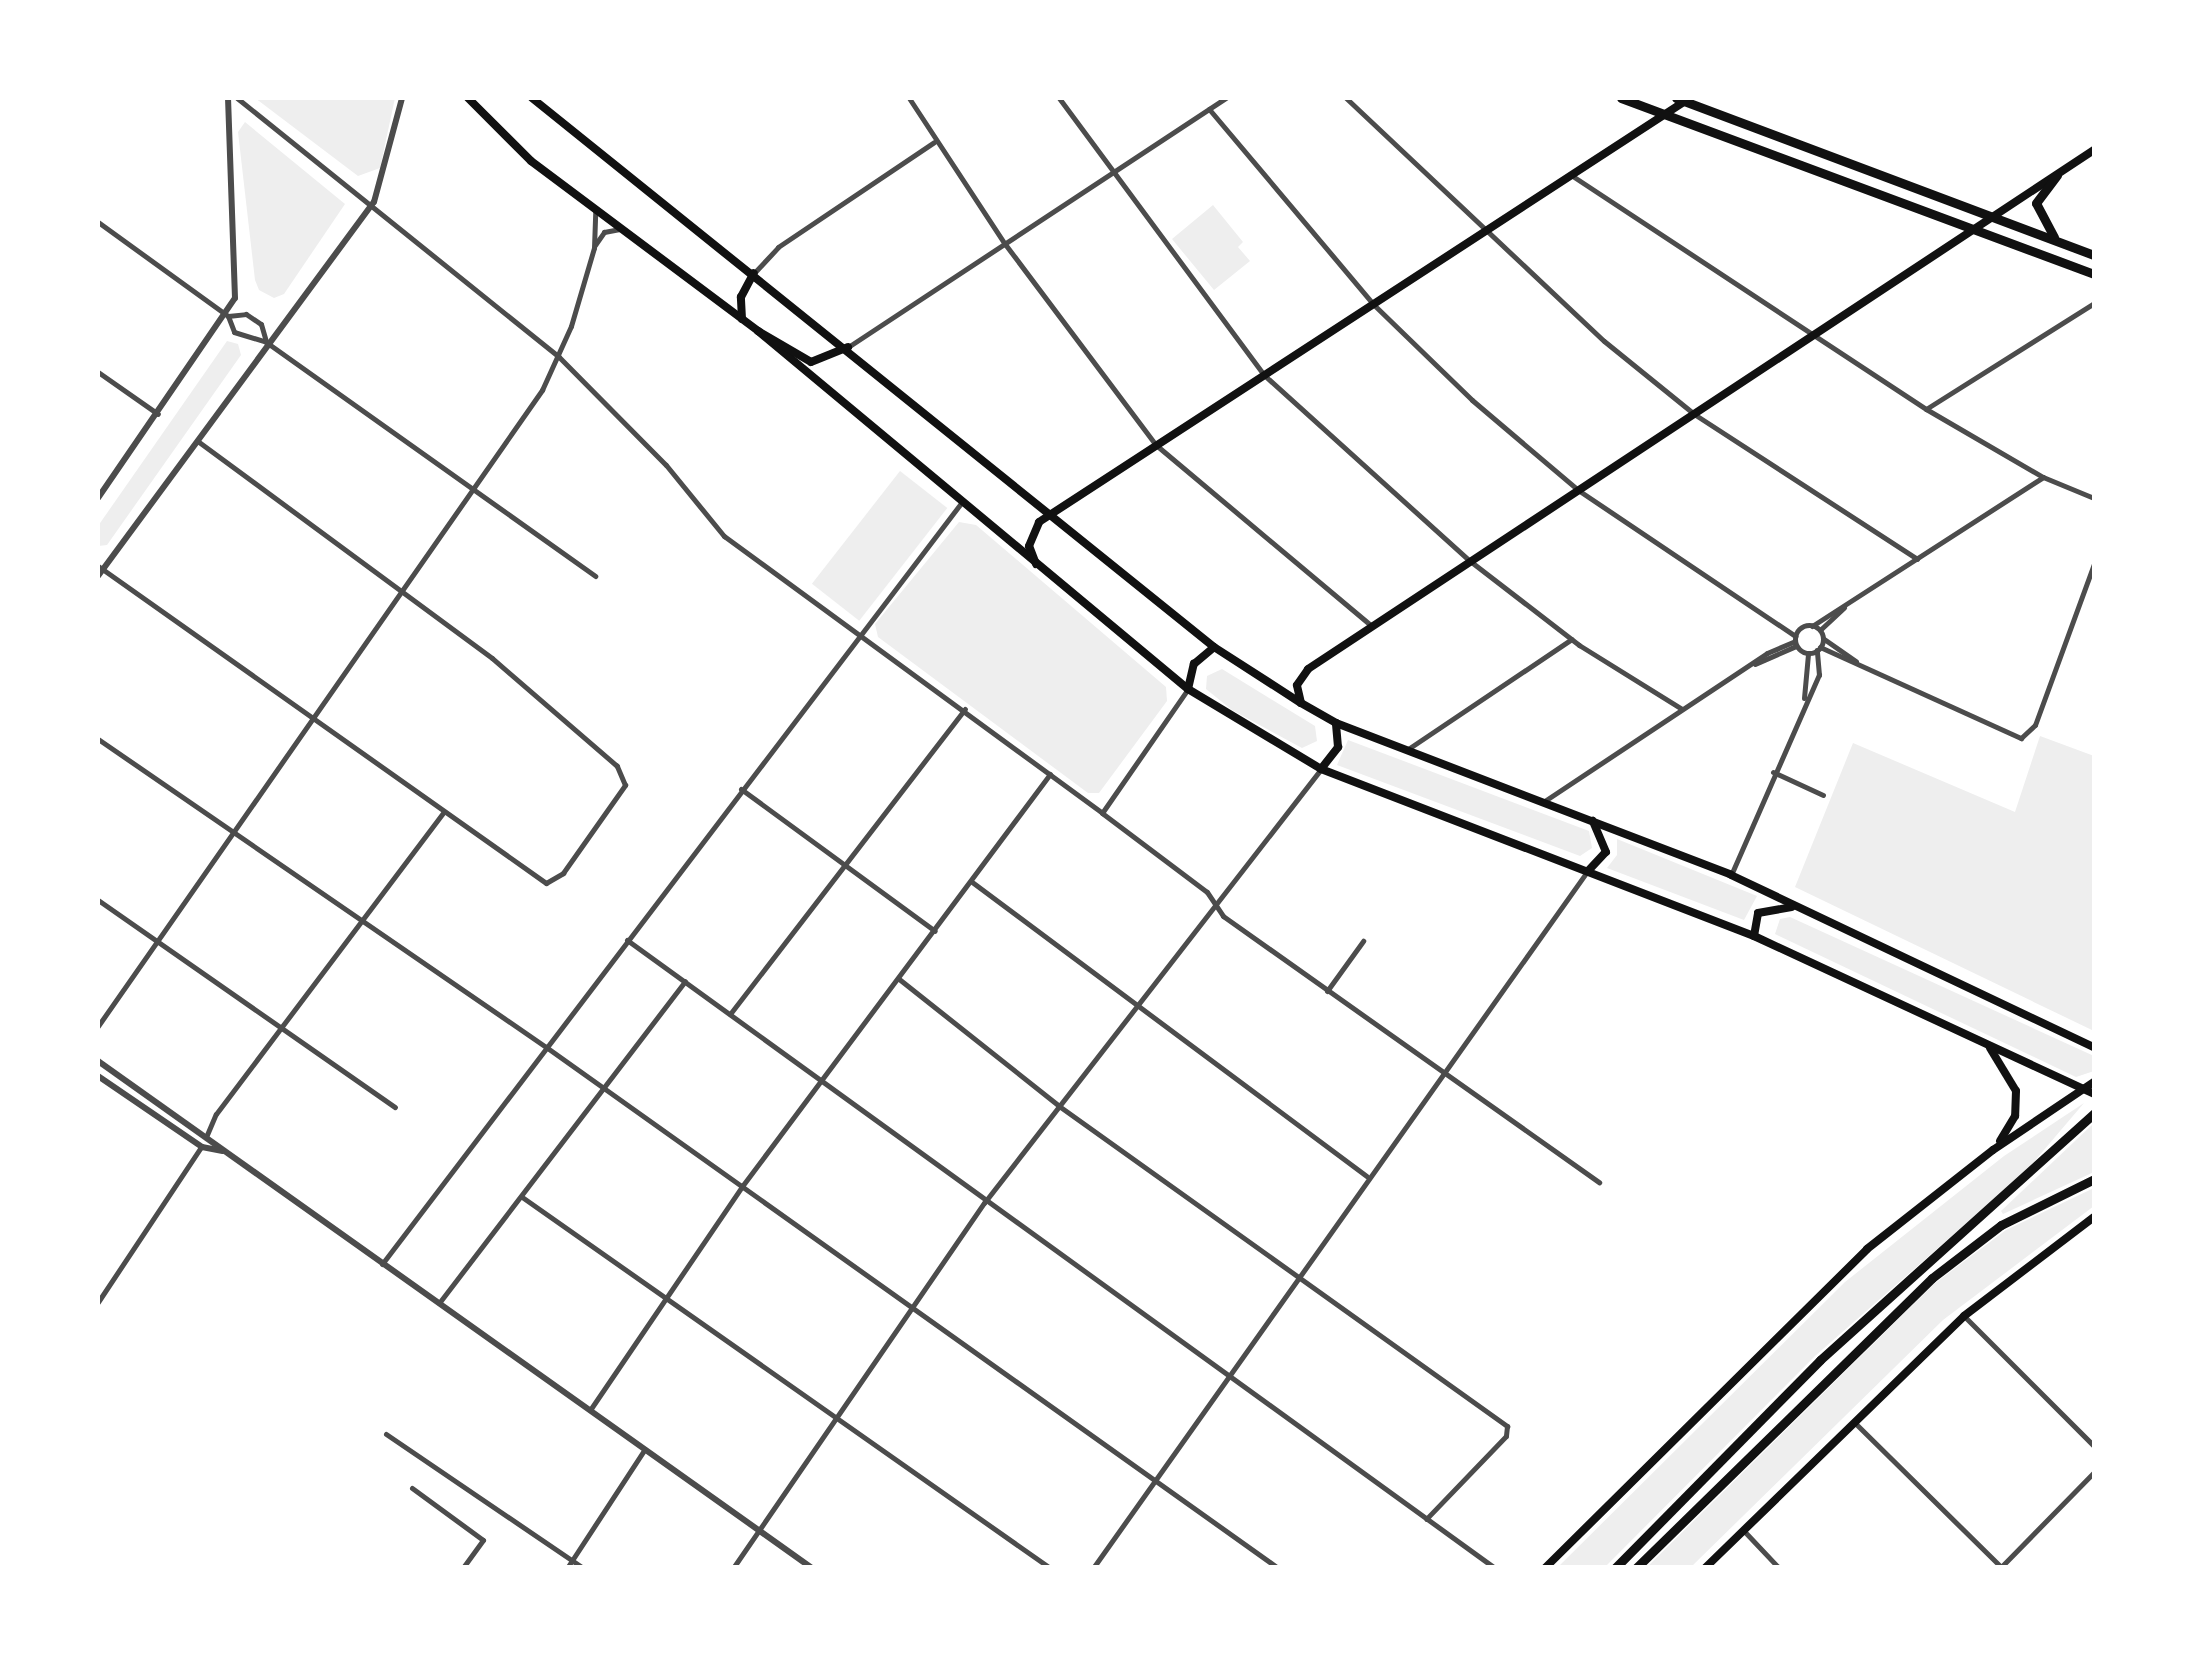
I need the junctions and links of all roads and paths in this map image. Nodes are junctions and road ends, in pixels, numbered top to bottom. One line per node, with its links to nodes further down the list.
1 (228, 98): 34 (street)
2 (237, 98): 19 (street)
3 (402, 98): 19 (street)
4 (468, 98): 20 (main road)
5 (532, 98): 30 (main road)
6 (909, 98): 14 (street)
7 (1059, 98): 16 (street)
8 (1226, 98): 12 (street)
9 (1346, 98): 25 (street)
10 (1622, 98): 13 (main road)
11 (1684, 99): 13 (main road); 21 (main road)
12 (1209, 109): 16 (street); 33 (street)
13 (1665, 114): 17 (main road); 24 (main road)
14 (934, 142): 27 (street); 30 (street)
15 (2094, 150): 18 (main road)
16 (1110, 175): 27 (street); 42 (street)
17 (1571, 175): 25 (main road); 37 (street)
18 (2057, 175): 21 (main road); 26 (main road)
19 (374, 202): 38 (street); 40 (street)
20 (594, 211): 23 (main road); 28 (street)
21 (1993, 217): 24 (main road); 26 (main road)
22 (98, 222): 34 (street)
23 (620, 229): 28 (street); 35 (main road)
24 (1974, 229): 31 (main road); 37 (main road)
25 (1484, 232): 33 (main road); 45 (street)
26 (2060, 242): 29 (main road)
27 (1005, 244): 39 (street); 47 (street)
28 (594, 248): 40 (street)
29 (2094, 255)
30 (754, 274): 35 (main road); 39 (main road)
31 (2094, 274)
32 (2094, 303): 43 (street)
33 (1373, 304): 42 (main road); 50 (street)
34 (228, 316): 38 (street); 38 (street); 44 (street)
35 (742, 318): 36 (main road)
36 (758, 331): 39 (main road); 53 (main road)
37 (1814, 335): 43 (street); 45 (main road)
38 (266, 342): 46 (street); 49 (street)
39 (848, 347): 54 (main road)
40 (559, 357): 49 (street); 66 (street)
41 (98, 372): 44 (street)
42 (1264, 375): 47 (main road); 56 (street)
43 (1926, 410): 48 (street)
44 (158, 414): 51 (street)
45 (1694, 414): 50 (main road); 55 (street)
46 (196, 440): 58 (street); 61 (street)
47 (1156, 445): 54 (main road); 63 (street)
48 (2044, 477): 52 (street); 55 (street)
49 (472, 489): 60 (street); 61 (street)
50 (1578, 490): 56 (main road); 69 (street)
51 (98, 498)
52 (2094, 498)
53 (961, 503): 59 (main road); 66 (street)
54 (1050, 514): 59 (main road); 70 (main road)
55 (1918, 559): 62 (street)
56 (1470, 561): 63 (main road); 68 (street)
57 (2094, 564): 73 (street)
58 (99, 571): 79 (street)
59 (1041, 572): 74 (main road)
60 (595, 576)
61 (398, 590): 79 (street); 90 (street)
62 (1853, 600): 64 (street); 65 (street)
63 (1372, 626): 76 (main road)
64 (1812, 626): 65 (street); 69 (street)
65 (1820, 630): 67 (street)
66 (860, 632): 78 (street); 86 (street)
67 (1822, 638): 71 (street); 73 (street)
68 (1572, 639): 77 (street); 82 (street)
69 (1796, 641): 72 (street); 77 (street)
70 (1214, 647): 74 (main road); 76 (main road)
71 (1819, 648): 72 (street); 73 (street); 75 (street)
72 (1808, 653): 75 (street)
73 (1867, 669)
74 (1188, 689): 83 (main road); 89 (street)
75 (1804, 701): 84 (street)
76 (1301, 702): 80 (main road)
77 (1682, 709): 88 (street)
78 (966, 710): 85 (street); 93 (street)
79 (308, 717): 90 (street); 92 (street)
80 (1336, 722): 82 (main road); 83 (main road)
81 (98, 739): 92 (street)
82 (1407, 750): 88 (main road)
83 (1321, 769): 94 (main road); 98 (street)
84 (1773, 772): 87 (street); 95 (street)
85 (1050, 774): 89 (street); 96 (street)
86 (741, 789): 93 (street); 104 (street)
87 (1823, 795)
88 (1543, 802): 91 (main road)
89 (1102, 812): 98 (street)
90 (443, 813): 100 (street)
91 (1591, 818): 94 (main road); 95 (main road)
92 (230, 830): 100 (street); 103 (street)
93 (846, 866): 101 (street); 110 (street)
94 (1588, 871): 102 (main road); 117 (street)
95 (1731, 875): 99 (main road)
96 (972, 882): 101 (street); 109 (street)
97 (98, 900): 103 (street)
98 (1214, 903): 108 (street); 109 (street)
99 (1800, 908): 102 (main road); 115 (main road)
100 (362, 920): 112 (street); 114 (street)
101 (935, 931): 106 (street)
102 (1754, 936): 113 (main road)
103 (154, 940): 111 (street); 112 (street)
104 (627, 940): 107 (street); 114 (street)
105 (1362, 940): 108 (street)
106 (898, 979): 119 (street); 124 (street)
107 (685, 981): 110 (street); 122 (street)
108 (1327, 991): 117 (street)
109 (1134, 1006): 124 (street); 131 (street)
110 (730, 1014): 119 (street)
111 (98, 1026)
112 (280, 1029): 125 (street); 127 (street)
113 (1979, 1039): 121 (main road); 129 (main road)
114 (546, 1047): 122 (street); 138 (street)
115 (2094, 1047)
116 (98, 1061): 127 (street)
117 (1440, 1072): 131 (street); 133 (street)
118 (98, 1076): 128 (street)
119 (821, 1079): 134 (street); 136 (street)
120 (2094, 1082): 121 (main road)
121 (2084, 1087): 123 (main road); 129 (main road)
122 (603, 1089): 134 (street); 135 (street)
123 (2094, 1094)
124 (1060, 1106): 136 (street); 139 (street)
125 (396, 1107)
126 (2094, 1112): 170 (main road)
127 (207, 1136): 128 (street); 130 (street)
128 (202, 1147): 130 (street); 141 (street)
129 (1993, 1150): 169 (main road)
130 (223, 1151): 138 (street)
131 (1367, 1176): 139 (street)
132 (2094, 1179): 171 (main road)
133 (1599, 1182)
134 (743, 1185): 140 (street); 143 (street)
135 (522, 1197): 140 (street); 142 (street)
136 (984, 1204): 143 (street); 145 (street)
137 (2094, 1217): 144 (main road)
138 (382, 1264): 142 (street)
139 (1296, 1275): 145 (street); 155 (street)
140 (666, 1298): 146 (street); 147 (street)
141 (98, 1302)
142 (438, 1304): 146 (street)
143 (910, 1308): 147 (street); 153 (street)
144 (1964, 1316): 148 (main road); 150 (street)
145 (1224, 1378): 153 (street); 155 (street)
146 (590, 1410): 151 (street)
147 (836, 1418): 157 (street); 165 (street)
148 (1853, 1421): 156 (main road); 159 (street)
149 (386, 1434): 158 (street)
150 (2094, 1446)
151 (645, 1449): 157 (street); 158 (street)
152 (2094, 1472): 159 (street)
153 (1154, 1479): 166 (street); 167 (street)
154 (412, 1488): 160 (street)
155 (1426, 1519): 168 (street)
156 (1742, 1529): 172 (main road); 173 (street)
157 (759, 1530): 163 (street); 164 (street)
158 (572, 1560): 161 (street); 162 (street)
159 (2001, 1567)
160 (463, 1568)
161 (567, 1568)
162 (583, 1568)
163 (733, 1568)
164 (812, 1568)
165 (1050, 1568)
166 (1094, 1568)
167 (1278, 1568)
168 (1495, 1568)
169 (1545, 1568)
170 (1616, 1568)
171 (1636, 1568)
172 (1705, 1568)
173 (1779, 1568)

